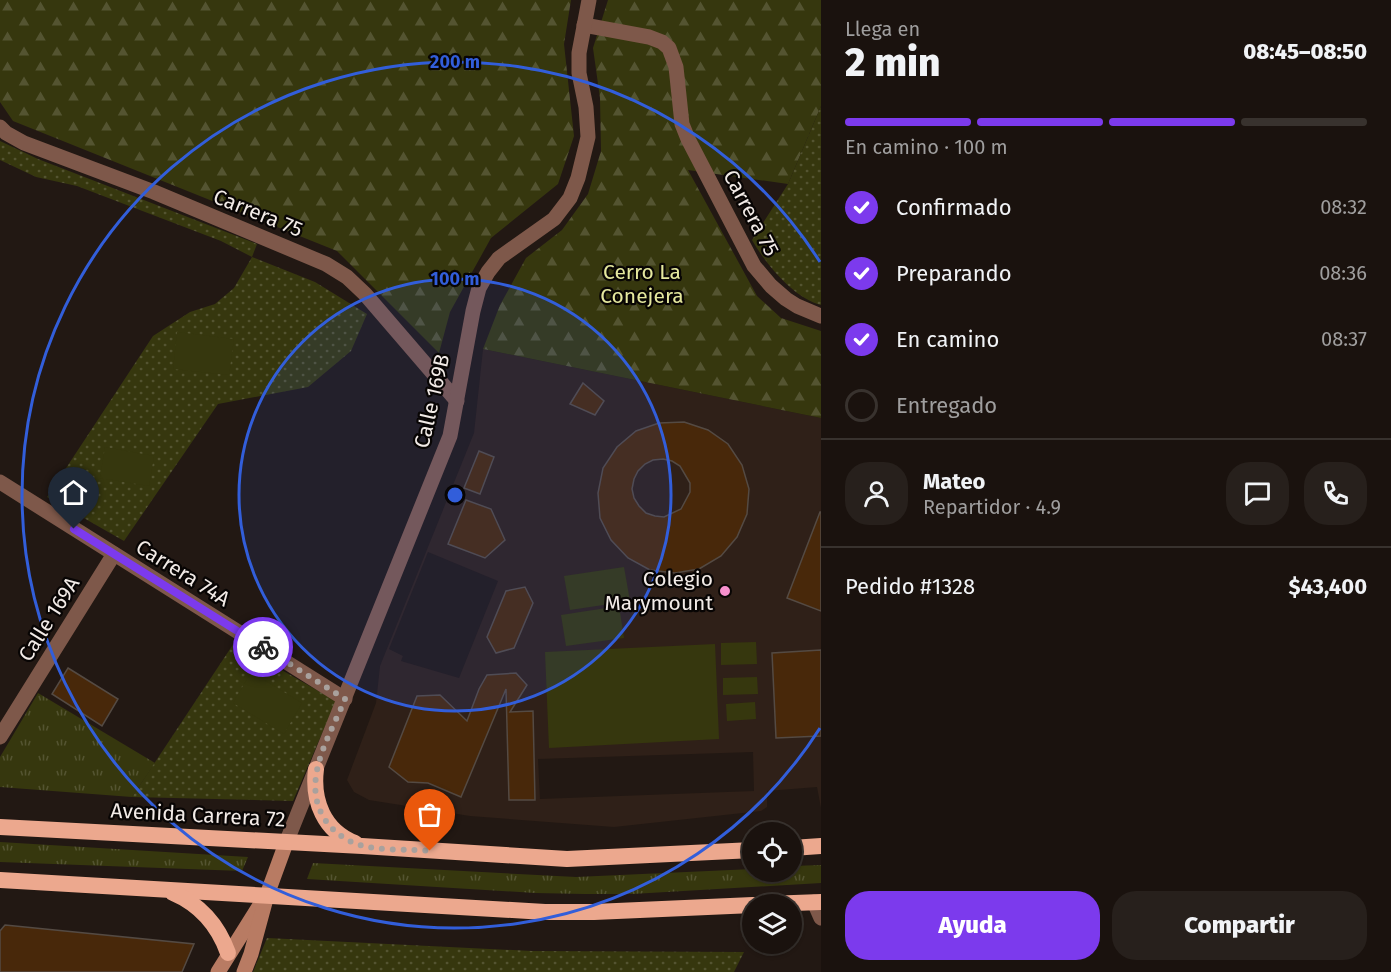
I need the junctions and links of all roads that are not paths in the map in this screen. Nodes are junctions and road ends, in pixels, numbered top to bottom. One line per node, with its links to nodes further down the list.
1 (589, 0): 2 (street, Calle 169B)
2 (584, 25): 4 (street, Carrera 75); 5 (street, Calle 169B)
3 (0, 127): 5 (street, Carrera 75)
4 (821, 316)
5 (457, 401): 8 (street, Calle 169B)
6 (0, 482): 7 (street, Carrera 74A)
7 (114, 554): 8 (street, Carrera 74A); 9 (street, Calle 169A)
8 (345, 699): 10 (street, Calle 169B)
9 (0, 738)
10 (316, 769): 12 (street, Calle 169B); 13 (highway)
11 (0, 827): 12 (highway, Avenida Carrera 72)
12 (286, 843): 13 (highway, Avenida Carrera 72); 19 (main road, Calle 169B)
13 (362, 846): 16 (highway, Avenida Carrera 72)
14 (821, 846): 15 (highway)
15 (802, 847)
16 (742, 851)
17 (0, 880): 18 (highway)
18 (164, 888): 19 (highway); 24 (highway)
19 (267, 895): 22 (highway); 24 (main road, Calle 169B); 26 (main road, Calle 169B)
20 (818, 902): 21 (highway); 23 (street)
21 (802, 903)
22 (742, 905)
23 (821, 918)
24 (228, 953): 25 (main road, Calle 169B)
25 (218, 972)
26 (244, 972)

